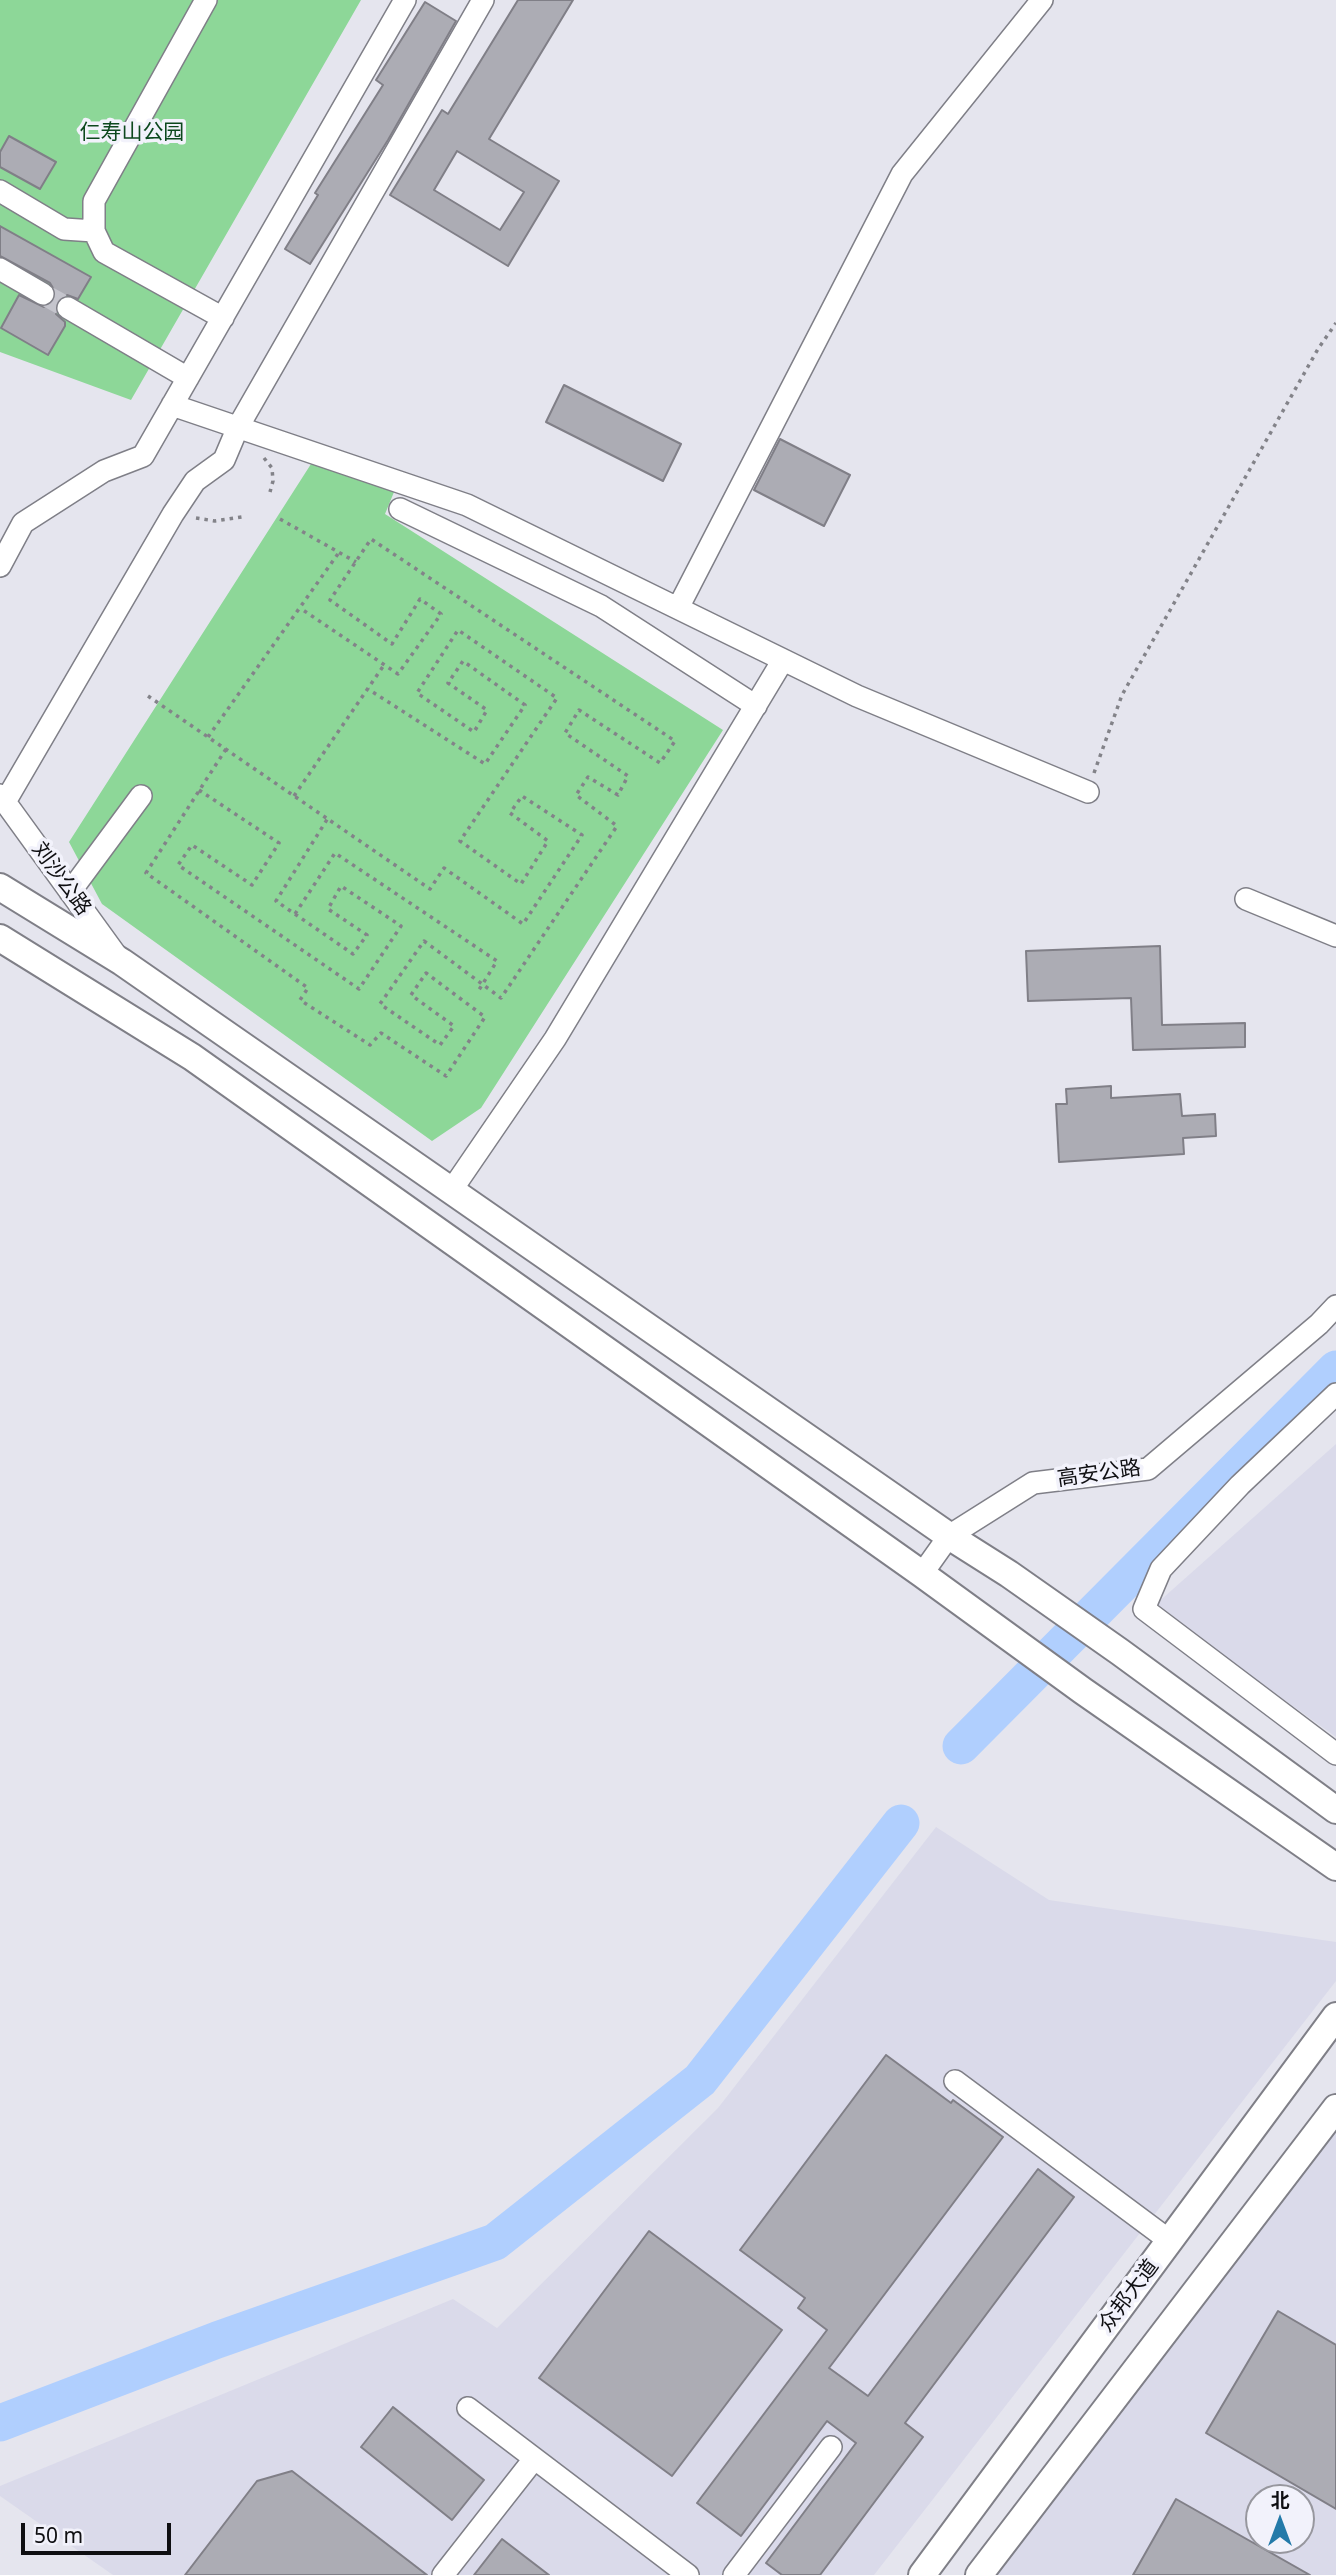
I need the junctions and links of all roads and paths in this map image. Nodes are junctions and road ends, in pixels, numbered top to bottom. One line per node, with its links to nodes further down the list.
1 (206, 0): 6 (street)
2 (405, 0): 10 (street)
3 (483, 0): 14 (street)
4 (1042, 0): 23 (street)
5 (0, 191): 6 (street)
6 (94, 231): 10 (street)
7 (0, 269): 8 (street)
8 (43, 294)
9 (68, 308): 12 (street)
10 (222, 318): 12 (street)
11 (1336, 323): 32 (path)
12 (188, 378): 13 (street)
13 (172, 405): 14 (street); 21 (street)
14 (238, 427): 16 (street); 23 (street)
15 (400, 509): 28 (street)
16 (173, 514): 17 (path); 35 (street)
17 (242, 517)
18 (281, 519): 19 (path)
19 (340, 551): 20 (path); 22 (path)
20 (356, 562): 25 (path); 44 (path)
21 (0, 566)
22 (300, 608): 25 (path); 29 (path)
23 (678, 608): 24 (street)
24 (783, 660): 28 (street); 32 (street)
25 (385, 664): 26 (path)
26 (368, 689): 34 (path); 36 (path)
27 (148, 696): 29 (path)
28 (756, 706): 46 (street)
29 (208, 737): 30 (path)
30 (226, 749): 31 (path); 34 (path)
31 (199, 790): 40 (path); 44 (path)
32 (1088, 792)
33 (141, 796): 38 (street)
34 (294, 796): 36 (path)
35 (2, 799): 38 (street, 刘沙公路)
36 (328, 818): 40 (path)
37 (0, 887): 43 (main road)
38 (70, 892): 43 (street, 刘沙公路)
39 (1246, 899): 41 (street)
40 (295, 914): 44 (path)
41 (1336, 936)
42 (0, 938): 50 (main road)
43 (122, 962): 46 (main road)
44 (482, 985): 45 (path)
45 (477, 992)
46 (452, 1191): 49 (main road)
47 (1336, 1306): 49 (street, 高安公路)
48 (1336, 1394): 51 (street)
49 (949, 1536): 50 (street, 高安公路); 52 (main road)
50 (922, 1574): 53 (main road)
51 (1336, 1754)
52 (1336, 1810)
53 (1336, 1867)
54 (1336, 2017): 57 (main road, 众邦大道)
55 (955, 2081): 57 (street)
56 (1336, 2108): 65 (main road)
57 (1170, 2241): 64 (main road, 众邦大道)
58 (468, 2408): 60 (street)
59 (831, 2447): 63 (street)
60 (534, 2459): 61 (street); 62 (street)
61 (443, 2575)
62 (688, 2575)
63 (734, 2575)
64 (922, 2575)
65 (979, 2575)

